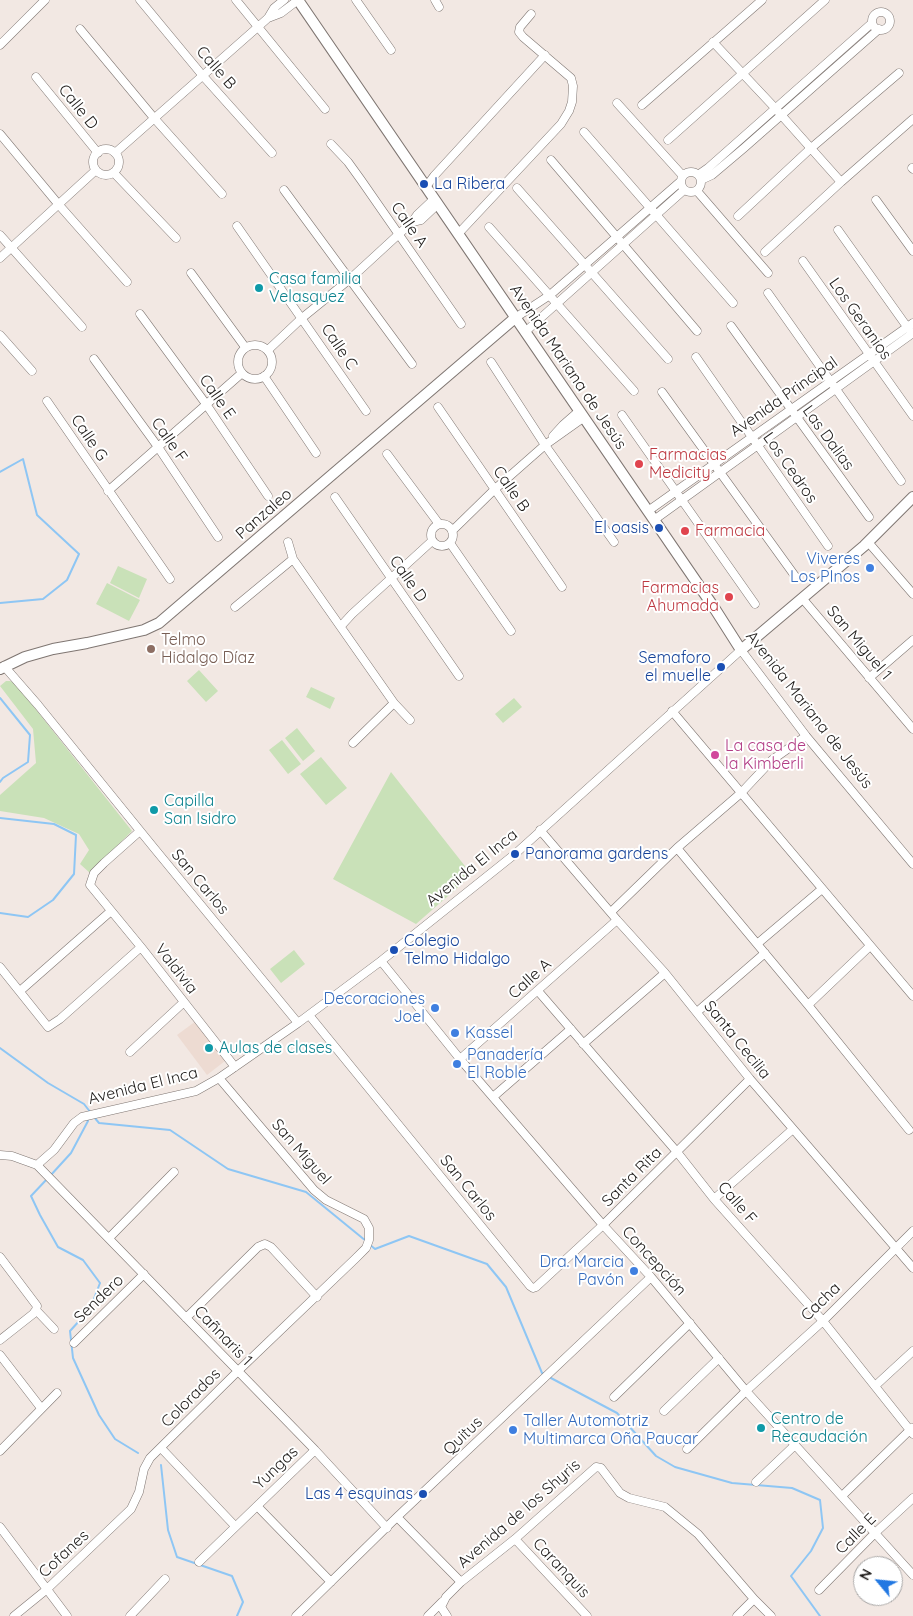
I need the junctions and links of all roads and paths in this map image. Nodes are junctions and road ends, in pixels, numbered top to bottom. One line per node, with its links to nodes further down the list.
1 (45, 0): 16 (street)
2 (140, 0): 22 (street, Calle B)
3 (236, 0): 12 (street)
4 (284, 0): 10 (street)
5 (298, 0): 10 (street); 48 (street, Avenida Mariana de Jesús)
6 (356, 0): 17 (street)
7 (762, 0): 15 (street)
8 (825, 0): 21 (street)
9 (531, 14): 18 (street)
10 (268, 18): 12 (street)
11 (872, 22): 14 (street); 14 (street); 19 (street)
12 (257, 27): 22 (street); 28 (street)
13 (80, 29): 30 (street)
14 (879, 29): 23 (street)
15 (713, 42): 21 (street); 26 (street)
16 (0, 44)
17 (391, 50)
18 (545, 55): 48 (street); 64 (street)
19 (818, 70): 23 (street); 27 (street)
20 (899, 73): 38 (street)
21 (743, 74): 27 (street); 34 (street)
22 (203, 76): 30 (street); 41 (street, Calle B)
23 (825, 76): 29 (street)
24 (36, 77): 39 (street, Calle D)
25 (617, 103): 46 (street)
26 (642, 105)
27 (776, 108): 29 (street); 35 (street)
28 (325, 109)
29 (782, 115): 37 (street); 38 (street)
30 (154, 118): 40 (street); 53 (street)
31 (913, 119): 47 (street)
32 (584, 132): 57 (street)
33 (0, 134): 56 (street)
34 (668, 140)
35 (739, 141): 37 (street); 45 (street)
36 (331, 144): 63 (street, Calle A)
37 (744, 148): 45 (street)
38 (810, 148): 47 (street); 59 (street)
39 (98, 153): 40 (street); 43 (street)
40 (115, 153): 44 (street)
41 (272, 153)
42 (551, 160): 66 (street)
43 (96, 170): 44 (street); 56 (street)
44 (114, 172): 67 (street)
45 (700, 178): 46 (street); 52 (street)
46 (682, 179): 51 (street); 57 (street)
47 (841, 182): 71 (street)
48 (426, 187): 55 (street, Avenida Mariana de Jesús)
49 (517, 188): 74 (street)
50 (284, 190): 78 (street)
51 (684, 190): 52 (street); 58 (street)
52 (697, 191): 77 (street)
53 (222, 194)
54 (876, 200): 70 (street)
55 (436, 202): 63 (street); 64 (street, Avenida Mariana de Jesús)
56 (59, 205): 69 (street); 79 (street)
57 (650, 208): 58 (street); 66 (street)
58 (656, 215): 68 (street); 83 (street)
59 (738, 216)
60 (237, 226): 85 (street, Calle C)
61 (489, 226): 81 (street)
62 (838, 230): 90 (street)
63 (399, 234): 78 (street); 87 (street, Calle A)
64 (458, 234): 86 (street, Avenida Mariana de Jesús)
65 (0, 235): 69 (street)
66 (616, 236): 68 (street); 74 (street)
67 (176, 238)
68 (623, 245): 75 (street); 91 (street)
69 (12, 248): 72 (street); 89 (street)
70 (913, 251)
71 (765, 252)
72 (0, 258)
73 (802, 262): 96 (street, Los Geranios)
74 (585, 265): 75 (street); 81 (street)
75 (592, 272): 82 (street); 99 (street)
76 (191, 273): 94 (street)
77 (768, 273)
78 (350, 279): 85 (street); 102 (street)
79 (127, 282)
80 (768, 293): 106 (street)
81 (550, 295): 82 (street); 86 (street)
82 (558, 303): 92 (street); 108 (street)
83 (733, 303)
84 (140, 314): 111 (street, Calle E)
85 (302, 318): 95 (street); 114 (street, Calle C)
86 (515, 318): 92 (street, Avenida Mariana de Jesús); 160 (street, Panzaleo)
87 (461, 324)
88 (731, 326): 113 (street, Las Dalias)
89 (82, 327)
90 (912, 330): 96 (street, Avenida Principal); 101 (street, Avenida Principal)
91 (697, 331)
92 (525, 332): 115 (street, Avenida Mariana de Jesús)
93 (0, 335): 103 (street)
94 (245, 347): 95 (street); 104 (street)
95 (268, 350): 105 (street)
96 (869, 354): 101 (street, Los Geranios); 106 (street, Avenida Principal)
97 (696, 357): 119 (street, Los Cedros)
98 (94, 359): 122 (street, Calle F)
99 (668, 359)
100 (491, 362): 120 (street)
101 (874, 362): 107 (street, Avenida Principal); 117 (street, Los Geranios)
102 (412, 364)
103 (32, 371)
104 (242, 374): 105 (street); 111 (street)
105 (264, 376): 123 (street)
106 (830, 382): 107 (street); 113 (street, Avenida Principal)
107 (835, 389): 118 (street, Avenida Principal); 127 (street)
108 (634, 391)
109 (662, 392): 125 (street)
110 (47, 402): 129 (street, Calle G)
111 (206, 404): 122 (street); 131 (street, Calle E)
112 (438, 407): 128 (street, Calle B)
113 (791, 409): 118 (street, Las Dalias); 119 (street, Avenida Principal)
114 (366, 411)
115 (581, 415): 120 (street); 135 (street, Avenida Mariana de Jesús)
116 (622, 415): 130 (street)
117 (913, 416)
118 (796, 417): 121 (street, Avenida Principal); 136 (street, Las Dalias)
119 (752, 437): 121 (street, Los Cedros); 125 (street, Avenida Principal)
120 (545, 445): 128 (street); 143 (street)
121 (758, 445): 126 (street, Avenida Principal); 146 (street, Los Cedros)
122 (158, 447): 129 (street); 140 (street, Calle F)
123 (316, 453)
124 (387, 454): 138 (street)
125 (714, 464): 126 (street); 130 (street, Avenida Principal)
126 (720, 472): 134 (street, Avenida Principal); 148 (street)
127 (901, 481)
128 (495, 489): 139 (street); 151 (street, Calle B)
129 (108, 491): 149 (street, Calle G)
130 (675, 491): 134 (street); 135 (street, Avenida Principal)
131 (268, 496)
132 (335, 496): 150 (street, Calle D)
133 (913, 497): 144 (street, Avenida El Inca)
134 (682, 500): 137 (street, Avenida Principal); 154 (street)
135 (648, 511): 137 (street, Avenida Mariana de Jesús)
136 (869, 517)
137 (654, 520): 159 (street, Avenida Mariana de Jesús)
138 (439, 524): 139 (street); 141 (street)
139 (452, 531): 145 (street)
140 (218, 538)
141 (432, 541): 145 (street); 150 (street)
142 (288, 542): 147 (street)
143 (614, 542)
144 (868, 542): 152 (street); 153 (street, Avenida El Inca)
145 (450, 543): 157 (street)
146 (828, 546)
147 (293, 559): 155 (street); 156 (street)
148 (795, 576)
149 (170, 579)
150 (391, 580): 156 (street); 161 (street, Calle D)
151 (562, 587)
152 (913, 594)
153 (802, 598): 159 (street, Avenida El Inca); 162 (street, San Miguel 1)
154 (755, 604)
155 (235, 607)
156 (341, 626): 163 (street)
157 (511, 631)
158 (913, 640): 162 (street)
159 (741, 650): 164 (street, Avenida El Inca); 167 (street, Avenida Mariana de Jesús)
160 (2, 668): 171 (street, San Carlos)
161 (459, 676)
162 (870, 678): 166 (street, San Miguel 1)
163 (394, 703): 165 (street); 168 (street)
164 (672, 711): 169 (street); 170 (street, Avenida El Inca)
165 (410, 720)
166 (913, 730)
167 (806, 736): 169 (street); 173 (street, Avenida Mariana de Jesús)
168 (353, 743)
169 (740, 793): 172 (street); 174 (street)
170 (540, 830): 176 (street, Santa Cecilia); 182 (street, Avenida El Inca)
171 (140, 831): 175 (street, Valdivia); 192 (street, San Carlos)
172 (677, 848): 176 (street); 178 (street)
173 (913, 864)
174 (822, 889): 178 (street); 179 (street)
175 (111, 911): 180 (street, Valdivia); 185 (street)
176 (611, 912): 177 (street, Santa Cecilia)
177 (617, 920): 184 (street, Santa Cecilia); 186 (street, Calle A)
178 (757, 944): 181 (street)
179 (870, 946): 187 (street); 189 (street)
180 (140, 947): 185 (street); 188 (street, Valdivia)
181 (765, 953): 189 (street); 190 (street)
182 (380, 961): 191 (street, Avenida El Inca); 196 (street, Concepción)
183 (0, 967): 185 (street)
184 (665, 973): 190 (street, Santa Cecilia); 194 (street)
185 (20, 991)
186 (538, 991): 193 (street, Calle F); 196 (street, Calle A)
187 (913, 996)
188 (184, 1002): 195 (street); 197 (street, Valdivia)
189 (808, 1005): 202 (street)
190 (697, 1012): 199 (street, Santa Cecilia)
191 (309, 1015): 192 (street, Avenida El Inca); 217 (street, San Carlos)
192 (298, 1023): 197 (street, Avenida El Inca)
193 (571, 1029): 194 (street, Calle F); 200 (street)
194 (583, 1044): 203 (street, Calle F)
195 (130, 1052)
196 (460, 1059): 200 (street, Concepción)
197 (235, 1067): 198 (street, Avenida El Inca)
198 (219, 1078): 205 (street, Avenida El Inca); 213 (street, San Miguel)
199 (750, 1078): 201 (street, Santa Cecilia); 203 (street, Santa Rita)
200 (493, 1097): 208 (street, Concepción)
201 (793, 1129): 207 (street); 211 (street, Santa Cecilia)
202 (909, 1130)
203 (677, 1152): 207 (street, Calle F); 208 (street, Santa Rita)
204 (0, 1155): 205 (street)
205 (40, 1168): 210 (street, Cañnaris 1)
206 (174, 1172): 210 (street)
207 (714, 1199): 221 (street, Calle F)
208 (603, 1225): 216 (street, Concepción); 217 (street, Santa Rita)
209 (913, 1231): 211 (street, Cacha)
210 (109, 1238): 215 (street, Cañnaris 1)
211 (896, 1247): 214 (street, Santa Cecilia); 221 (street, Cacha)
212 (0, 1257): 219 (street)
213 (356, 1258): 218 (street, Colorados)
214 (913, 1268)
215 (144, 1274): 220 (street, Cañnaris 1); 225 (street, Sendero)
216 (652, 1277): 222 (street, Concepción); 247 (street, Quitus)
217 (530, 1286)
218 (317, 1296): 220 (street); 229 (street, Colorados)
219 (37, 1308): 223 (street); 224 (street)
220 (186, 1318): 229 (street, Cañnaris 1)
221 (823, 1321): 230 (street, Calle F); 231 (street, Cacha)
222 (690, 1324): 228 (street, Concepción); 233 (street)
223 (54, 1329)
224 (0, 1340)
225 (74, 1343)
226 (913, 1351): 230 (street)
227 (0, 1355): 234 (street)
228 (719, 1358): 231 (street, Concepción); 235 (street)
229 (238, 1371): 238 (street, Colorados); 240 (street, Cañnaris 1)
230 (875, 1386): 236 (street, Calle F)
231 (746, 1391): 237 (street, Concepción); 239 (street, Cacha)
232 (56, 1393): 234 (street)
233 (614, 1397)
234 (42, 1408): 241 (street)
235 (664, 1411)
236 (912, 1430): 243 (street)
237 (795, 1444): 242 (street); 243 (street, Concepción)
238 (161, 1448): 246 (street, Colorados); 248 (street)
239 (687, 1449)
240 (315, 1450): 245 (street, Yungas); 250 (street, Cañnaris 1)
241 (0, 1451)
242 (756, 1482)
243 (842, 1496): 251 (street, Concepción)
244 (913, 1498): 251 (street, Calle E)
245 (257, 1506): 248 (street, Yungas); 256 (street)
246 (131, 1509): 258 (street, Cofanes)
247 (398, 1517): 250 (street, Quitus); 257 (street)
248 (235, 1526): 253 (street, Yungas)
249 (0, 1527): 258 (street)
250 (387, 1528): 256 (street, Quitus)
251 (875, 1533): 254 (street, Concepción); 259 (street, Calle E)
252 (516, 1539): 257 (street, Avenida de los Shyris); 260 (street, Avenida de los Shyris); 268 (street, Caranquis)
253 (198, 1562)
254 (913, 1575)
255 (165, 1579): 264 (street)
256 (331, 1582): 265 (street, Quitus)
257 (461, 1582): 261 (street, Avenida de los Shyris)
258 (46, 1590): 262 (street, Cofanes); 263 (street)
259 (819, 1590)
260 (754, 1599): 269 (street); 270 (street, Avenida de los Shyris)
261 (442, 1604): 266 (street, Avenida de los Shyris); 267 (street)
262 (14, 1616)
263 (67, 1616)
264 (130, 1616)
265 (296, 1616)
266 (428, 1616)
267 (447, 1616)
268 (587, 1616)
269 (737, 1616)
270 (771, 1616)

